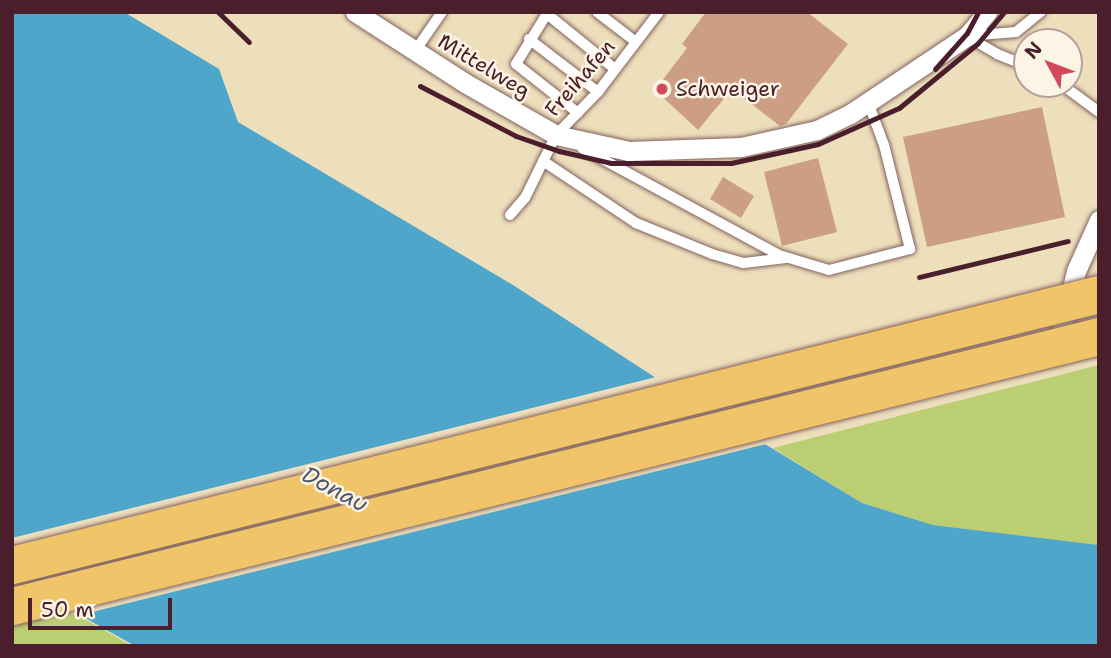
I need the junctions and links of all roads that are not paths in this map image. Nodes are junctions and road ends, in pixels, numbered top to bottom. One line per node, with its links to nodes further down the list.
1 (355, 12): 11 (street, Mittelweg)
2 (442, 12): 11 (lane)
3 (597, 12): 10 (lane)
4 (1041, 12): 8 (lane)
5 (547, 13): 9 (lane); 13 (lane)
6 (655, 14): 10 (lane, Freihafen)
7 (982, 14): 8 (street, Mittelweg)
8 (967, 36): 12 (lane); 16 (street, Mittelweg)
9 (529, 39): 14 (lane); 18 (lane)
10 (636, 42): 13 (lane, Freihafen)
11 (415, 51): 19 (street, Mittelweg)
12 (1013, 60)
13 (615, 69): 14 (lane, Freihafen)
14 (598, 92): 18 (lane, Freihafen)
15 (1080, 98): 17 (lane)
16 (868, 102): 19 (street, Mittelweg); 23 (lane)
17 (1099, 112)
18 (578, 113): 19 (lane, Freihafen)
19 (556, 135): 20 (lane, Freihafen); 23 (lane)
20 (543, 161): 21 (lane, Freihafen); 23 (lane)
21 (510, 215)
22 (1099, 220): 26 (street)
23 (788, 258)
24 (1099, 294): 27 (highway, bridge)
25 (1099, 336): 28 (highway, bridge)
26 (1053, 363)
27 (12, 565)
28 (12, 606)

